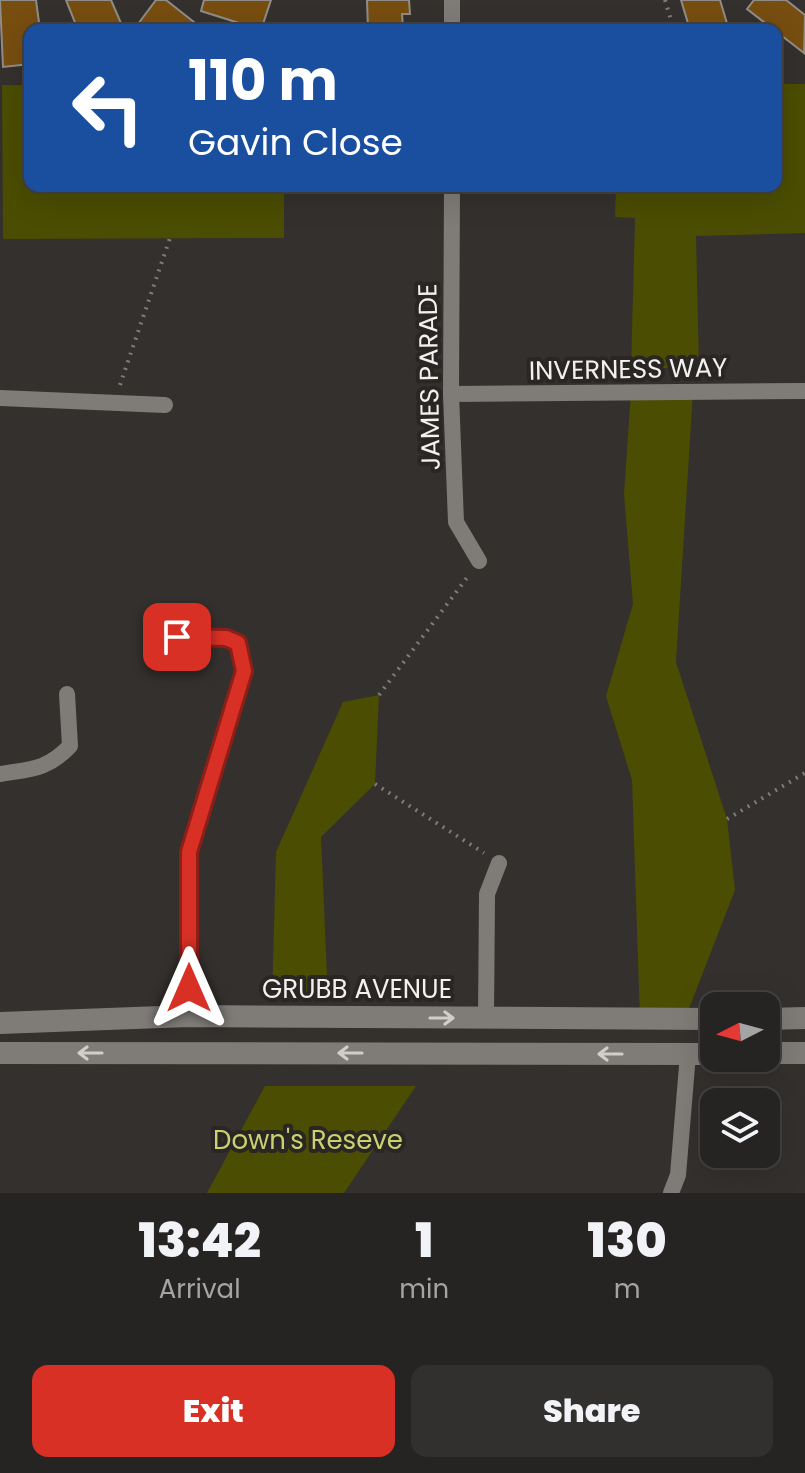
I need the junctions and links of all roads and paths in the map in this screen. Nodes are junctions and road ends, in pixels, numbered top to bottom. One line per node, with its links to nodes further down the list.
1 (452, 0): 3 (street)
2 (665, 0): 4 (path)
3 (452, 24)
4 (672, 24)
5 (452, 192): 8 (street, JAMES PARADE)
6 (170, 238): 10 (path)
7 (805, 391): 8 (street, INVERNESS WAY)
8 (451, 394): 12 (street, JAMES PARADE)
9 (0, 398): 10 (street)
10 (114, 402): 11 (street)
11 (165, 405)
12 (479, 561): 15 (path)
13 (177, 637): 21 (street)
14 (67, 694): 17 (street)
15 (379, 695)
16 (805, 773): 19 (path)
17 (0, 774)
18 (375, 784): 20 (path)
19 (727, 819)
20 (499, 863): 22 (street)
21 (188, 1016): 22 (street, GRUBB AVENUE, one-way to 22); 27 (street, GRUBB AVENUE)
22 (486, 1018): 24 (street, GRUBB AVENUE)
23 (805, 1018): 26 (street)
24 (685, 1019): 25 (street, GRUBB AVENUE); 31 (street)
25 (700, 1019)
26 (780, 1019)
27 (0, 1023)
28 (0, 1053): 31 (street, one-way to 28)
29 (780, 1053): 30 (street)
30 (805, 1053)
31 (688, 1054): 32 (street); 33 (street)
32 (700, 1054)
33 (671, 1193)

